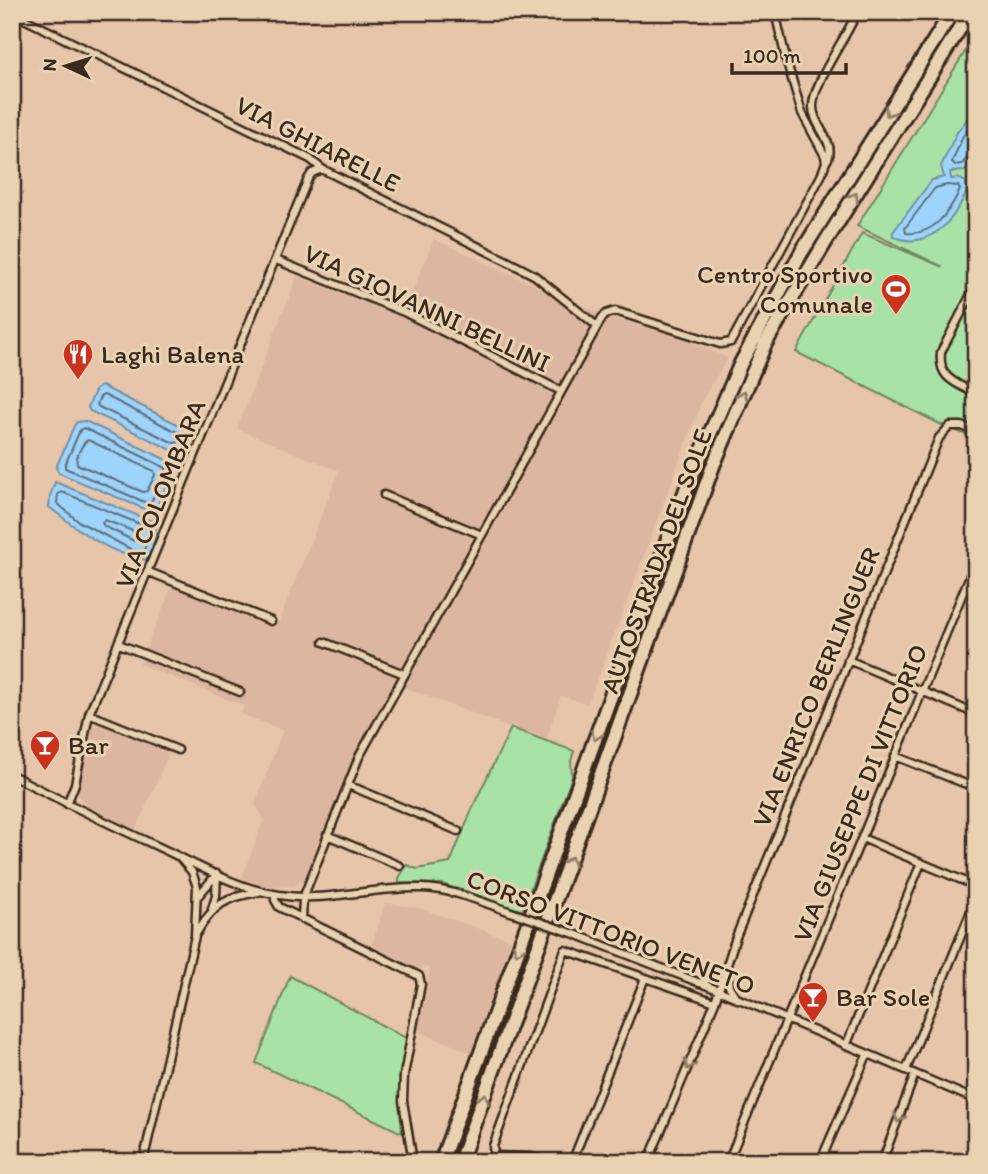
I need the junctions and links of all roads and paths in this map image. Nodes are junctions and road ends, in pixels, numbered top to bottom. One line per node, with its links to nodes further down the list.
1 (775, 12): 6 (street)
2 (857, 12): 6 (street)
3 (951, 12): 66 (highway, AUTOSTRADA DEL SOLE, one-way to 66)
4 (970, 12): 67 (highway, AUTOSTRADA DEL SOLE, one-way to 4)
5 (12, 13): 7 (street, VIA GHIARELLE)
6 (826, 162): 10 (street)
7 (321, 169): 8 (street, VIA COLOMBARA); 10 (street, VIA GHIARELLE)
8 (276, 260): 11 (street, VIA GIOVANNI BELLINI); 17 (street, VIA COLOMBARA)
9 (976, 285): 12 (street)
10 (597, 326): 11 (street)
11 (561, 391): 15 (street)
12 (976, 394)
13 (976, 432): 23 (street, VIA ENRICO BERLINGUER)
14 (384, 495): 15 (street)
15 (482, 535): 24 (street)
16 (976, 561): 18 (street, VIA GIUSEPPE DI VITTORIO)
17 (149, 572): 20 (street); 22 (street, VIA COLOMBARA)
18 (968, 581): 19 (street); 26 (street, VIA GIUSEPPE DI VITTORIO)
19 (976, 584)
20 (271, 621)
21 (324, 642): 24 (street)
22 (119, 643): 25 (street); 27 (street, VIA COLOMBARA)
23 (848, 660): 26 (street); 51 (street, VIA ENRICO BERLINGUER)
24 (404, 674): 32 (street)
25 (240, 692)
26 (921, 692): 28 (street); 30 (street, VIA GIUSEPPE DI VITTORIO)
27 (89, 713): 29 (street); 34 (street, VIA COLOMBARA)
28 (976, 714)
29 (178, 750)
30 (895, 756): 33 (street); 37 (street, VIA GIUSEPPE DI VITTORIO)
31 (12, 775): 34 (street, CORSO VITTORIO VENETO)
32 (348, 785): 35 (street); 36 (street)
33 (976, 788)
34 (67, 804): 38 (street, CORSO VITTORIO VENETO)
35 (458, 831)
36 (327, 835): 40 (street); 46 (street)
37 (862, 838): 39 (street); 57 (street, VIA GIUSEPPE DI VITTORIO)
38 (180, 857): 41 (street, CORSO VITTORIO VENETO); 45 (street)
39 (921, 863): 42 (street); 58 (street)
40 (400, 866)
41 (217, 874): 43 (street, CORSO VITTORIO VENETO); 45 (street); 48 (street)
42 (976, 886)
43 (261, 891): 44 (street, CORSO VITTORIO VENETO); 48 (street)
44 (275, 895): 46 (street, CORSO VITTORIO VENETO); 49 (street)
45 (197, 897): 50 (street)
46 (303, 898): 49 (street); 53 (street, CORSO VITTORIO VENETO, bridge)
47 (976, 899): 60 (street)
48 (212, 911): 50 (street)
49 (302, 919): 65 (street)
50 (195, 936): 64 (street)
51 (726, 965): 53 (street); 54 (street, VIA ENRICO BERLINGUER); 55 (street)
52 (645, 978): 56 (street); 68 (street); 69 (street)
53 (699, 983): 54 (street, CORSO VITTORIO VENETO)
54 (718, 990): 55 (street, CORSO VITTORIO VENETO); 56 (street, VIA ENRICO BERLINGUER)
55 (737, 999): 57 (street, CORSO VITTORIO VENETO)
56 (715, 1002): 70 (street, VIA ENRICO BERLINGUER, one-way to 70)
57 (788, 1021): 58 (street, CORSO VITTORIO VENETO); 71 (street, VIA GIUSEPPE DI VITTORIO)
58 (846, 1046): 59 (street, CORSO VITTORIO VENETO)
59 (867, 1055): 60 (street, CORSO VITTORIO VENETO); 72 (street)
60 (906, 1070): 61 (street, CORSO VITTORIO VENETO)
61 (915, 1074): 62 (street, CORSO VITTORIO VENETO); 73 (street, one-way to 73)
62 (976, 1100)
63 (976, 1147): 74 (street)
64 (143, 1162)
65 (413, 1162)
66 (440, 1162)
67 (460, 1162)
68 (547, 1162)
69 (572, 1162)
70 (648, 1162)
71 (729, 1162)
72 (820, 1162)
73 (883, 1162)
74 (969, 1162)

